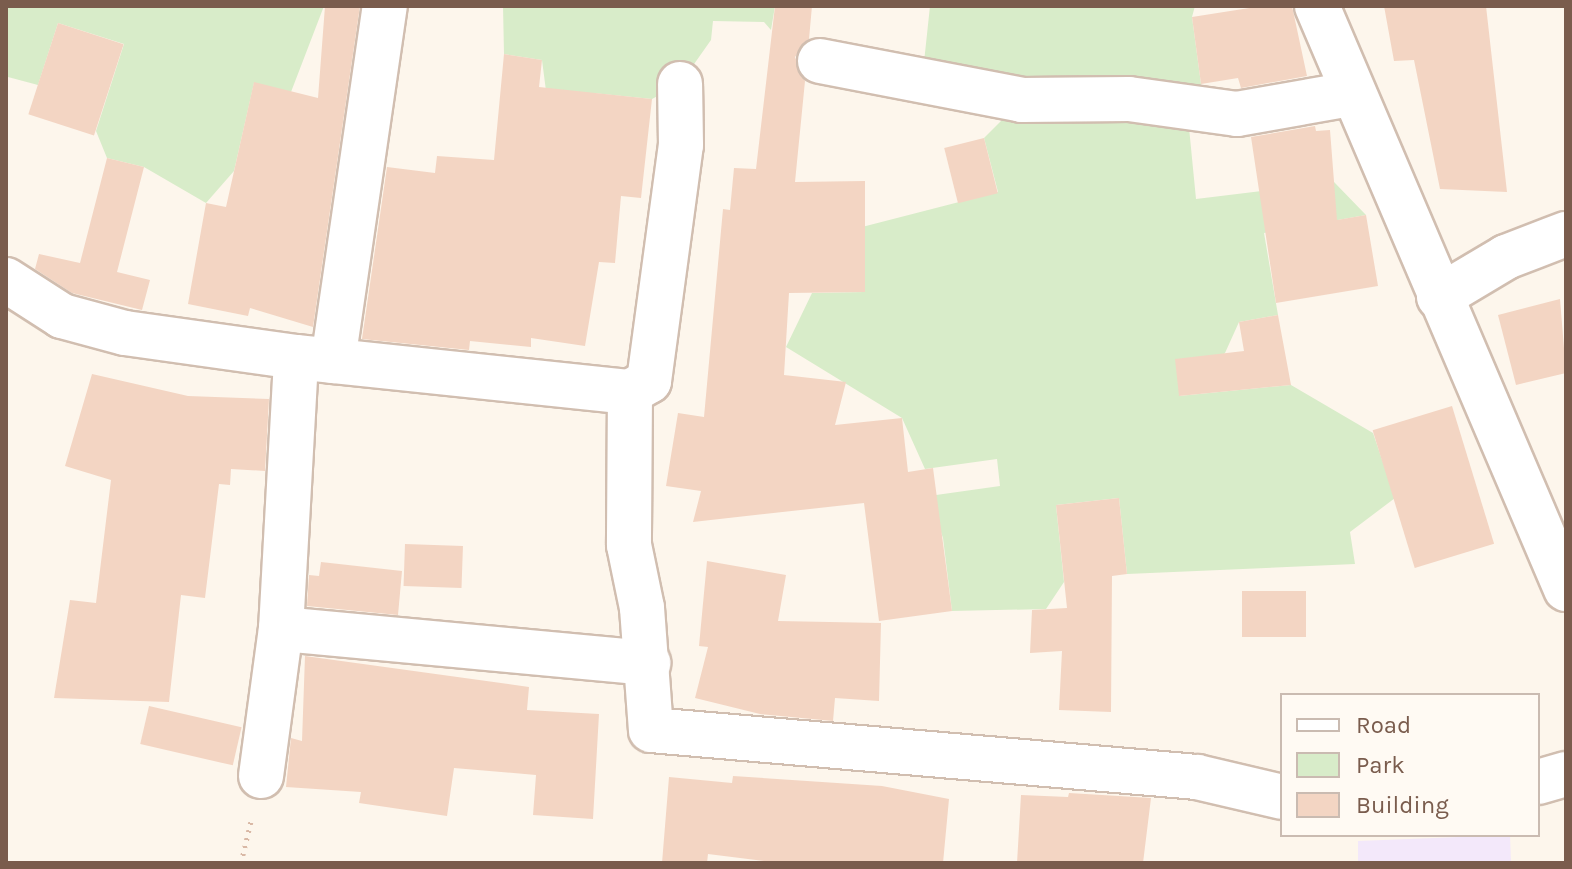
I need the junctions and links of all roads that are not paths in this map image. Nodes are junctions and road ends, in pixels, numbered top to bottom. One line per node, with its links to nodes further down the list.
1 (385, 6): 9 (street)
2 (1317, 6): 5 (street)
3 (820, 61): 5 (street)
4 (680, 84): 10 (street)
5 (1351, 94): 8 (street)
6 (1566, 234): 8 (street)
7 (6, 280): 9 (street)
8 (1439, 297): 11 (street)
9 (315, 359): 10 (street); 12 (street)
10 (630, 392): 13 (street)
11 (1566, 589)
12 (281, 629): 13 (street); 15 (street)
13 (648, 663): 17 (street)
14 (1566, 774): 16 (street)
15 (261, 776)
16 (1540, 781)
17 (1280, 797)

